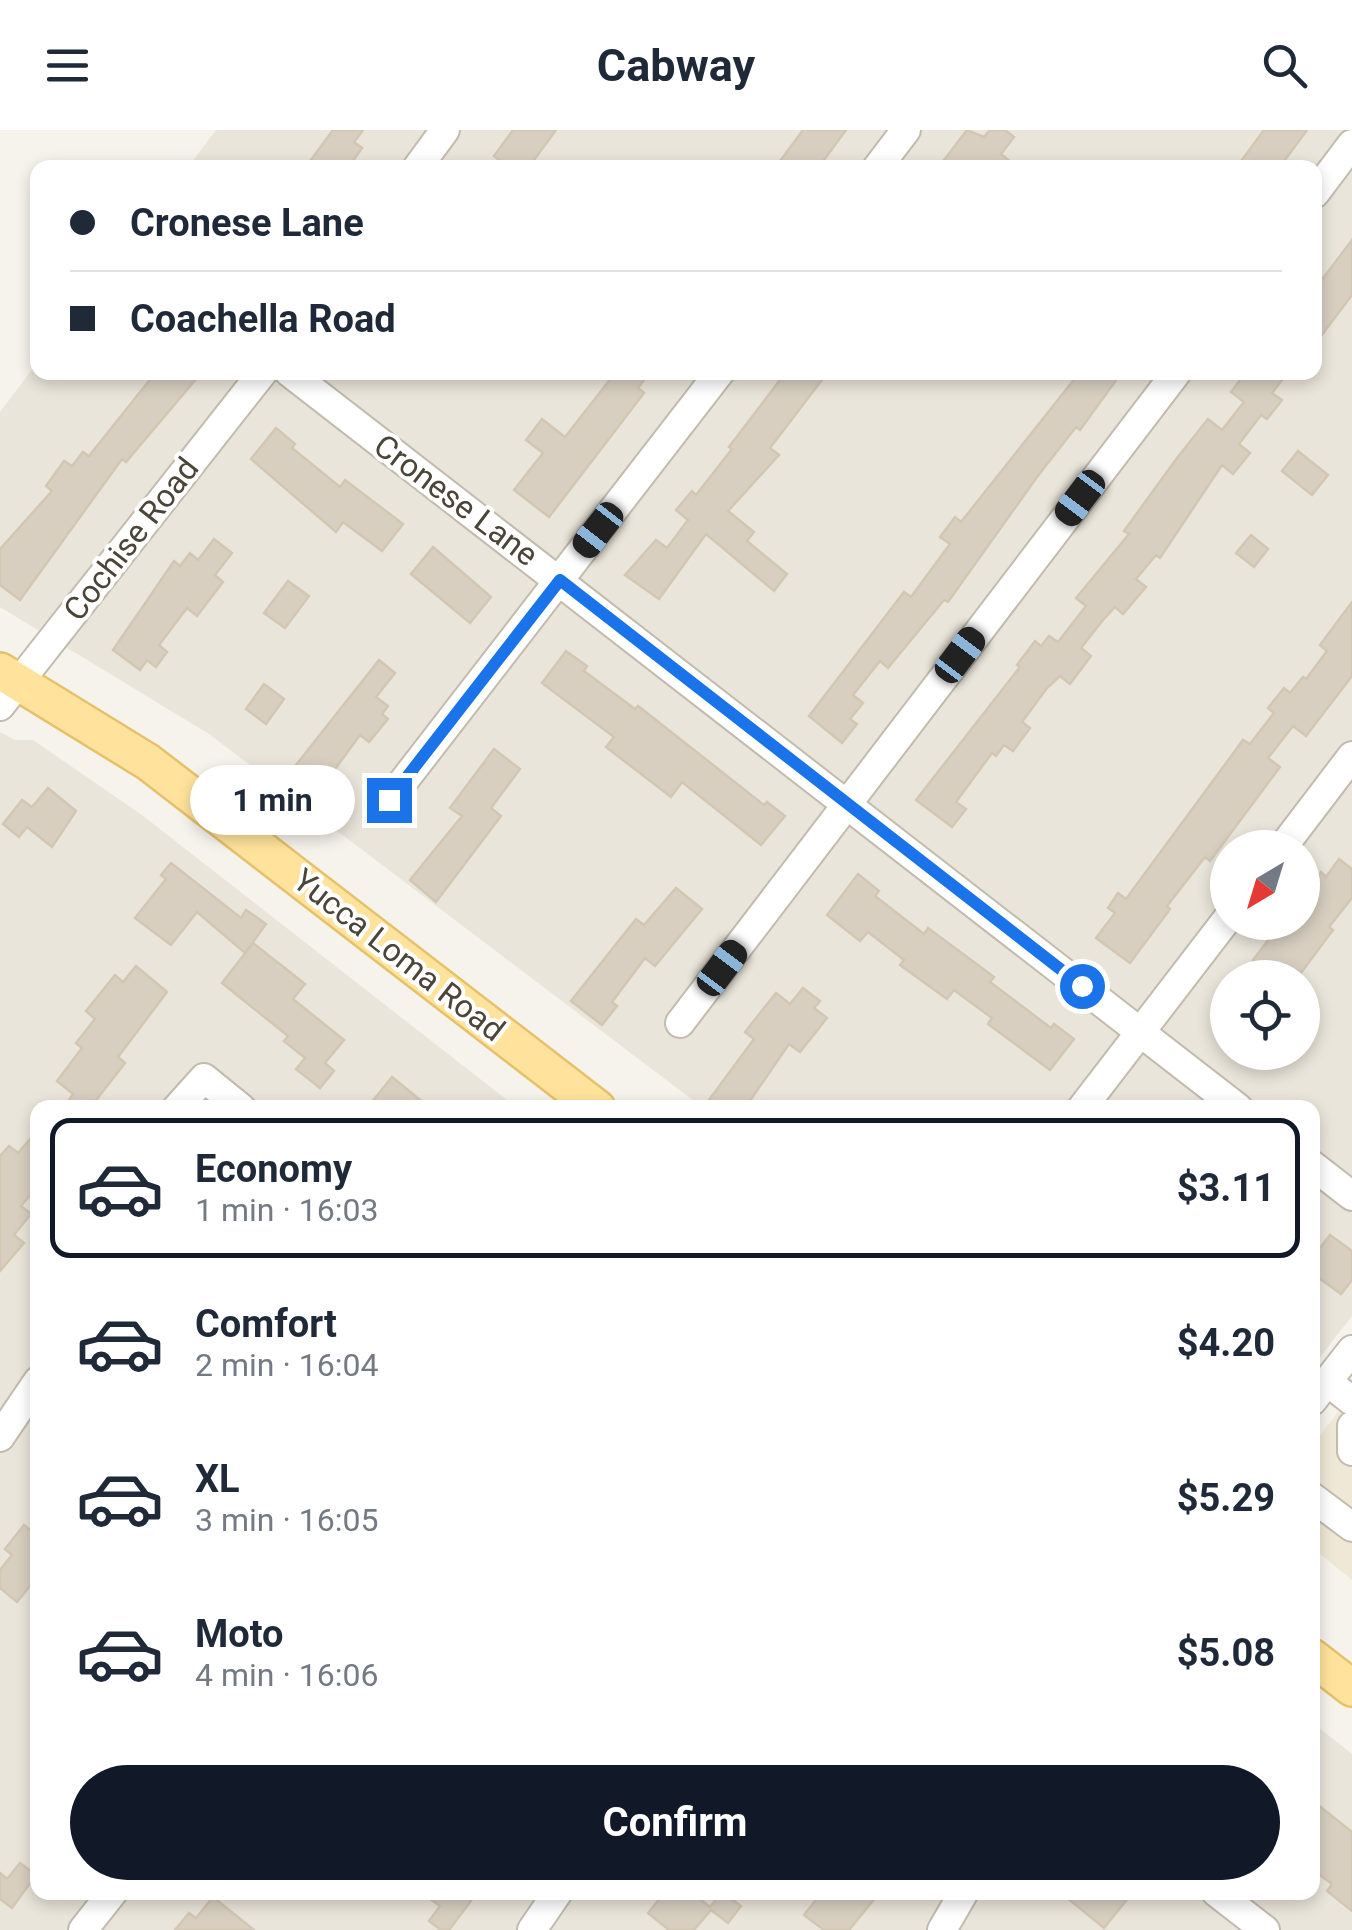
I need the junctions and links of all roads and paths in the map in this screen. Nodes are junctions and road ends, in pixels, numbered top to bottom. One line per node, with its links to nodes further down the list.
1 (445, 130): 4 (street)
2 (906, 130): 5 (street)
3 (1352, 144): 6 (street)
4 (423, 160)
5 (884, 160)
6 (1322, 183)
7 (255, 380): 12 (street, Cochise Road)
8 (299, 380): 11 (street, Cronese Lane)
9 (714, 380): 11 (street)
10 (1171, 380): 15 (street)
11 (560, 580): 14 (street); 15 (street, Cronese Lane)
12 (6, 686): 22 (main road, Yucca Loma Road)
13 (1352, 756): 16 (street)
14 (389, 800)
15 (847, 802): 18 (street); 19 (street, Cronese Lane)
16 (1296, 830)
17 (1211, 940): 19 (street)
18 (680, 1023)
19 (1141, 1032): 23 (street); 24 (street, Cronese Lane)
20 (184, 1100): 21 (street)
21 (232, 1100)
22 (587, 1100)
23 (1088, 1100)
24 (1228, 1100)
25 (1320, 1171): 26 (street)
26 (1352, 1196)
27 (1352, 1350): 28 (street)
28 (1320, 1392): 30 (street)
29 (30, 1393): 32 (street)
30 (1352, 1401)
31 (1352, 1426): 33 (street)
32 (0, 1436)
33 (1352, 1451)
34 (1320, 1503): 35 (street)
35 (1352, 1528)
36 (1320, 1663): 37 (main road)
37 (1352, 1688)
38 (107, 1900): 42 (street)
39 (553, 1900): 43 (street)
40 (959, 1900): 44 (street)
41 (1226, 1900): 45 (street)
42 (83, 1930)
43 (532, 1930)
44 (942, 1930)
45 (1264, 1930)

